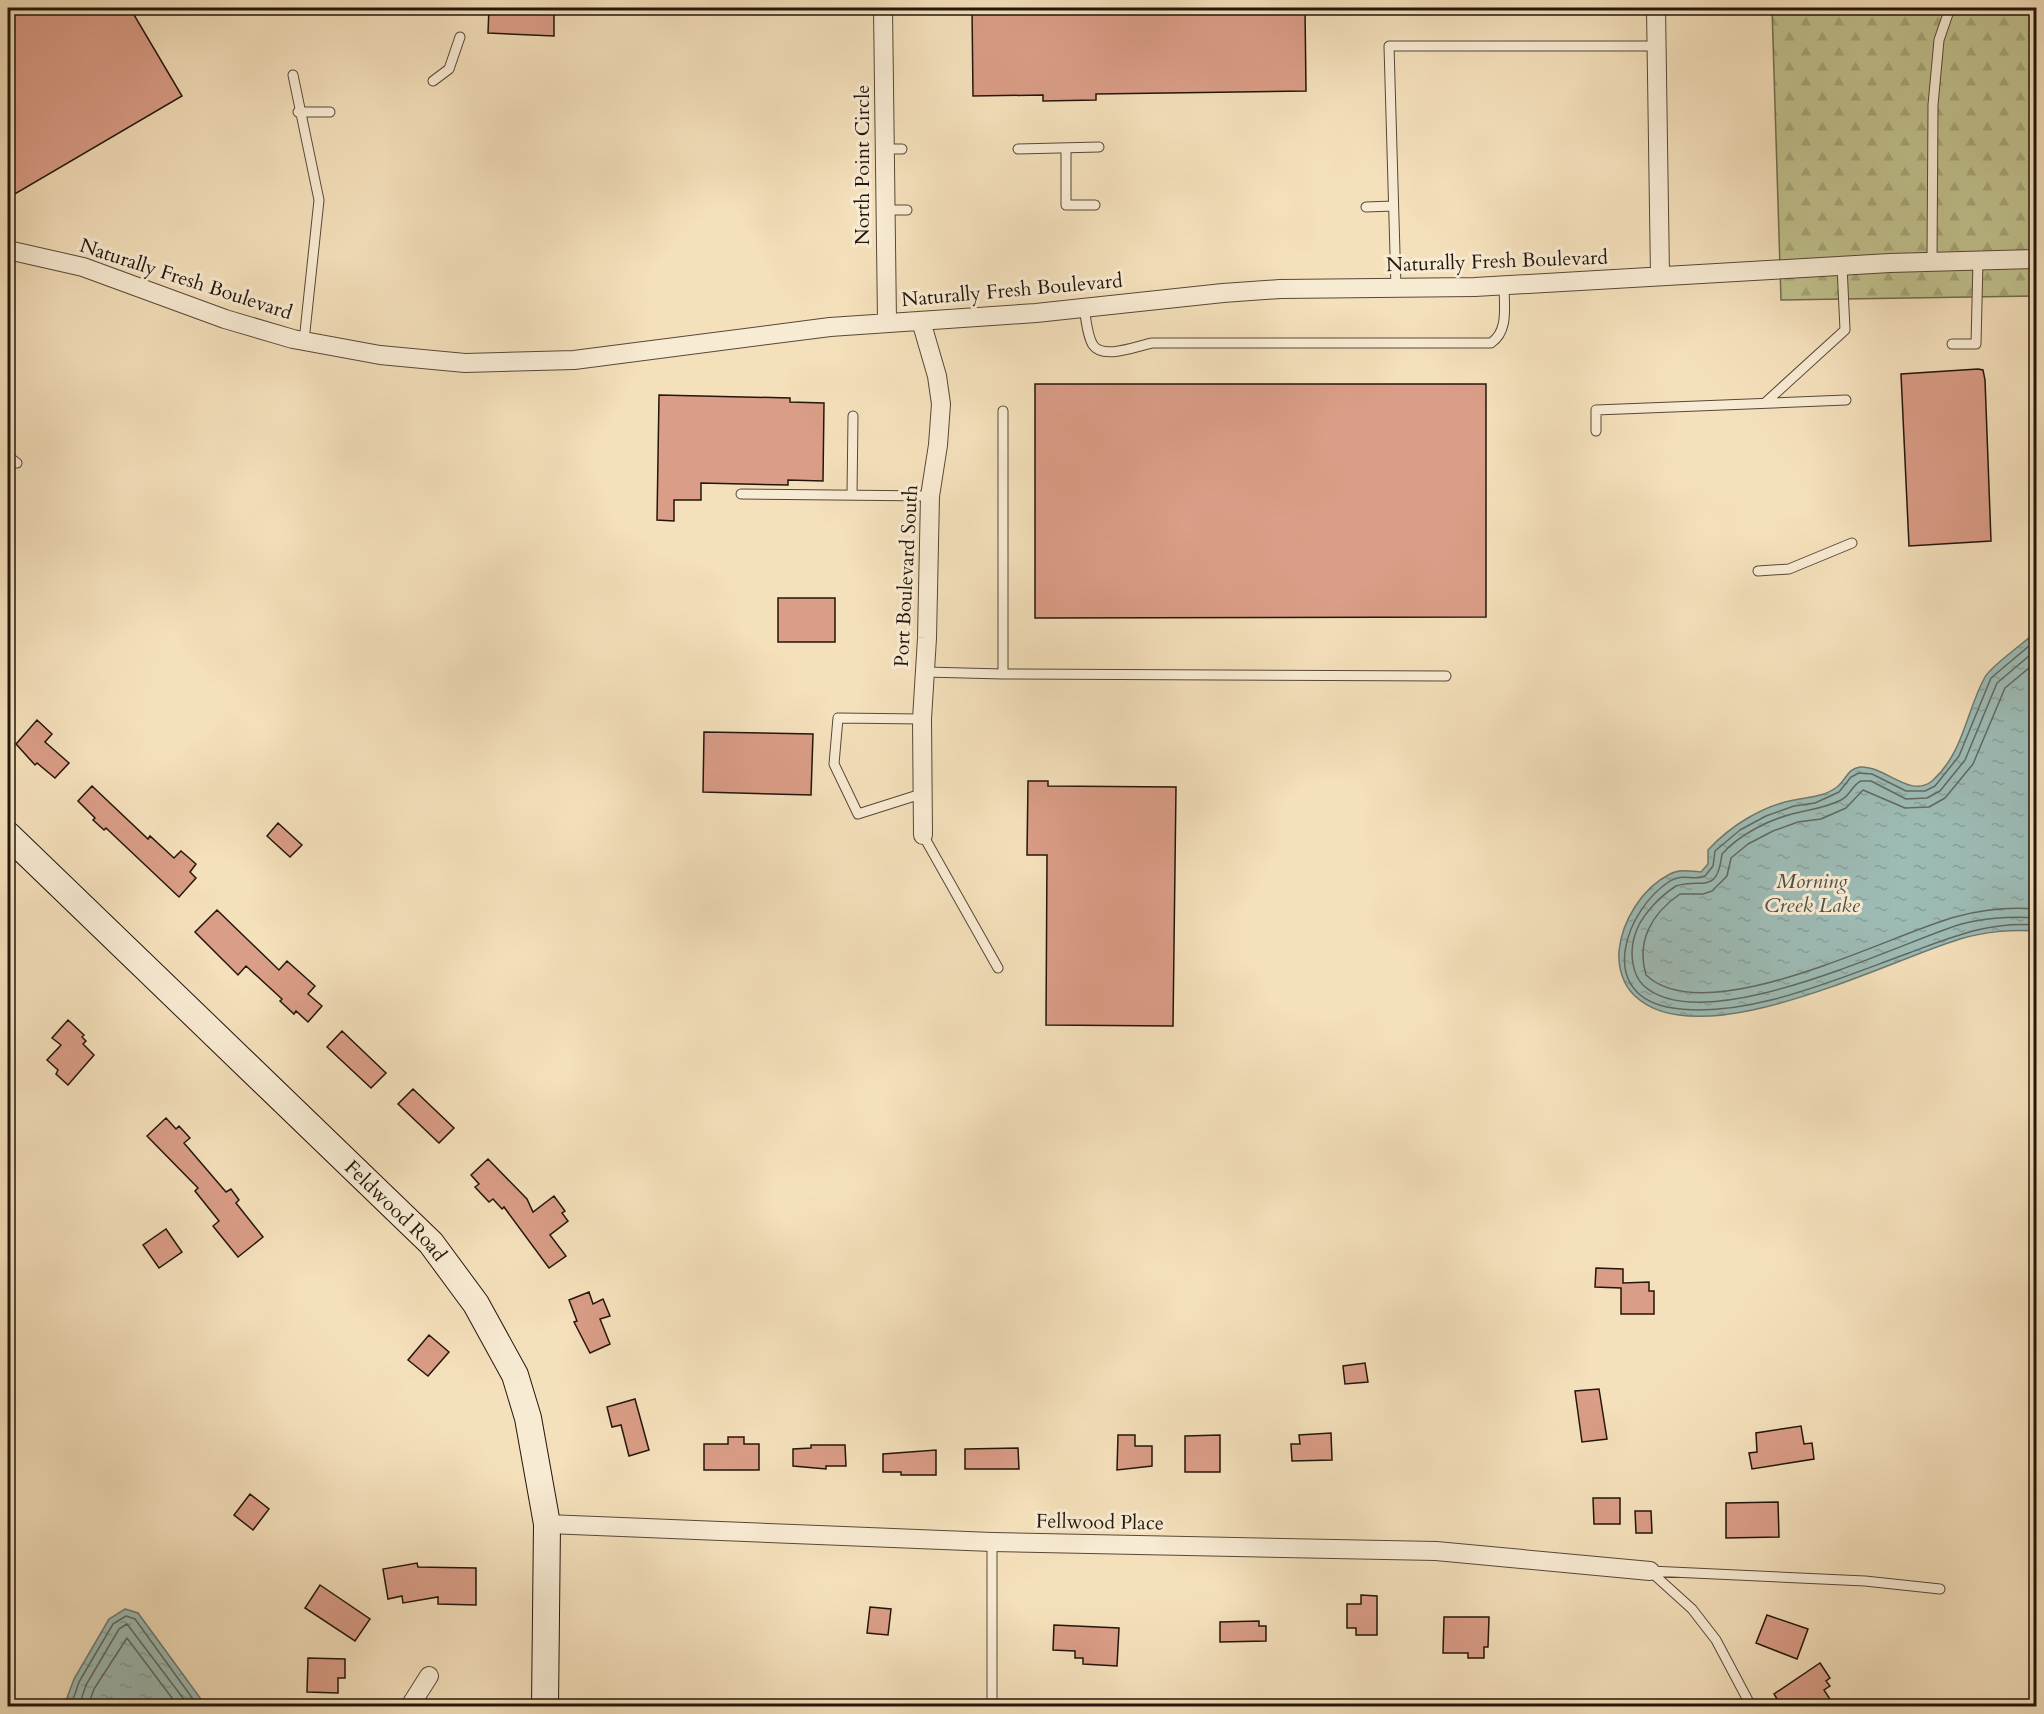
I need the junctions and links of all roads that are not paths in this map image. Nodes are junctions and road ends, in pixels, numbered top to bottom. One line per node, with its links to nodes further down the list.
1 (883, 8): 16 (street, North Point Circle)
2 (1656, 8): 5 (street)
3 (1950, 8): 21 (lane)
4 (460, 38): 7 (lane)
5 (1657, 46): 14 (lane); 23 (street)
6 (292, 75): 8 (lane)
7 (433, 81)
8 (298, 112): 9 (lane); 29 (lane)
9 (330, 112)
10 (1099, 147): 11 (lane)
11 (1066, 148): 12 (lane); 13 (lane)
12 (1018, 149)
13 (1095, 205)
14 (1394, 206): 15 (lane); 25 (lane)
15 (1366, 207)
16 (884, 210): 17 (lane); 28 (street, North Point Circle)
17 (907, 210)
18 (8, 250): 29 (street, Naturally Fresh Boulevard)
19 (2037, 259): 20 (street, Naturally Fresh Boulevard)
20 (1978, 261): 21 (street, Naturally Fresh Boulevard); 30 (lane)
21 (1932, 262): 22 (street, Naturally Fresh Boulevard)
22 (1842, 266): 23 (street, Naturally Fresh Boulevard); 32 (lane)
23 (1660, 276): 24 (street, Naturally Fresh Boulevard)
24 (1504, 285): 25 (street, Naturally Fresh Boulevard); 26 (lane)
25 (1396, 288): 26 (street, Naturally Fresh Boulevard)
26 (1084, 308): 27 (street, Naturally Fresh Boulevard)
27 (921, 321): 28 (street, Naturally Fresh Boulevard); 40 (street, Port Boulevard South)
28 (886, 322): 29 (street, Naturally Fresh Boulevard)
29 (304, 341)
30 (1952, 344)
31 (1846, 400): 32 (lane)
32 (1766, 402): 35 (lane)
33 (1003, 411): 44 (lane)
34 (854, 416): 39 (lane)
35 (1596, 431)
36 (8, 456): 37 (lane)
37 (17, 463)
38 (741, 494): 39 (lane)
39 (852, 495): 40 (lane)
40 (930, 496): 43 (street, Port Boulevard South)
41 (1852, 543): 42 (lane)
42 (1758, 570)
43 (925, 672): 44 (lane); 46 (street, Port Boulevard South)
44 (1003, 674): 45 (lane)
45 (1446, 676)
46 (922, 719): 47 (street, Port Boulevard South); 47 (lane)
47 (921, 794): 49 (street, Port Boulevard South)
48 (8, 835): 51 (street, Feldwood Road)
49 (923, 835): 50 (lane)
50 (998, 968)
51 (548, 1524): 52 (street, Fellwood Place); 57 (street, Feldwood Road)
52 (992, 1542): 53 (street, Fellwood Place); 58 (lane)
53 (1650, 1571): 54 (lane); 59 (lane)
54 (1940, 1589)
55 (429, 1676): 56 (street)
56 (410, 1707)
57 (545, 1707)
58 (992, 1707)
59 (1751, 1707)

